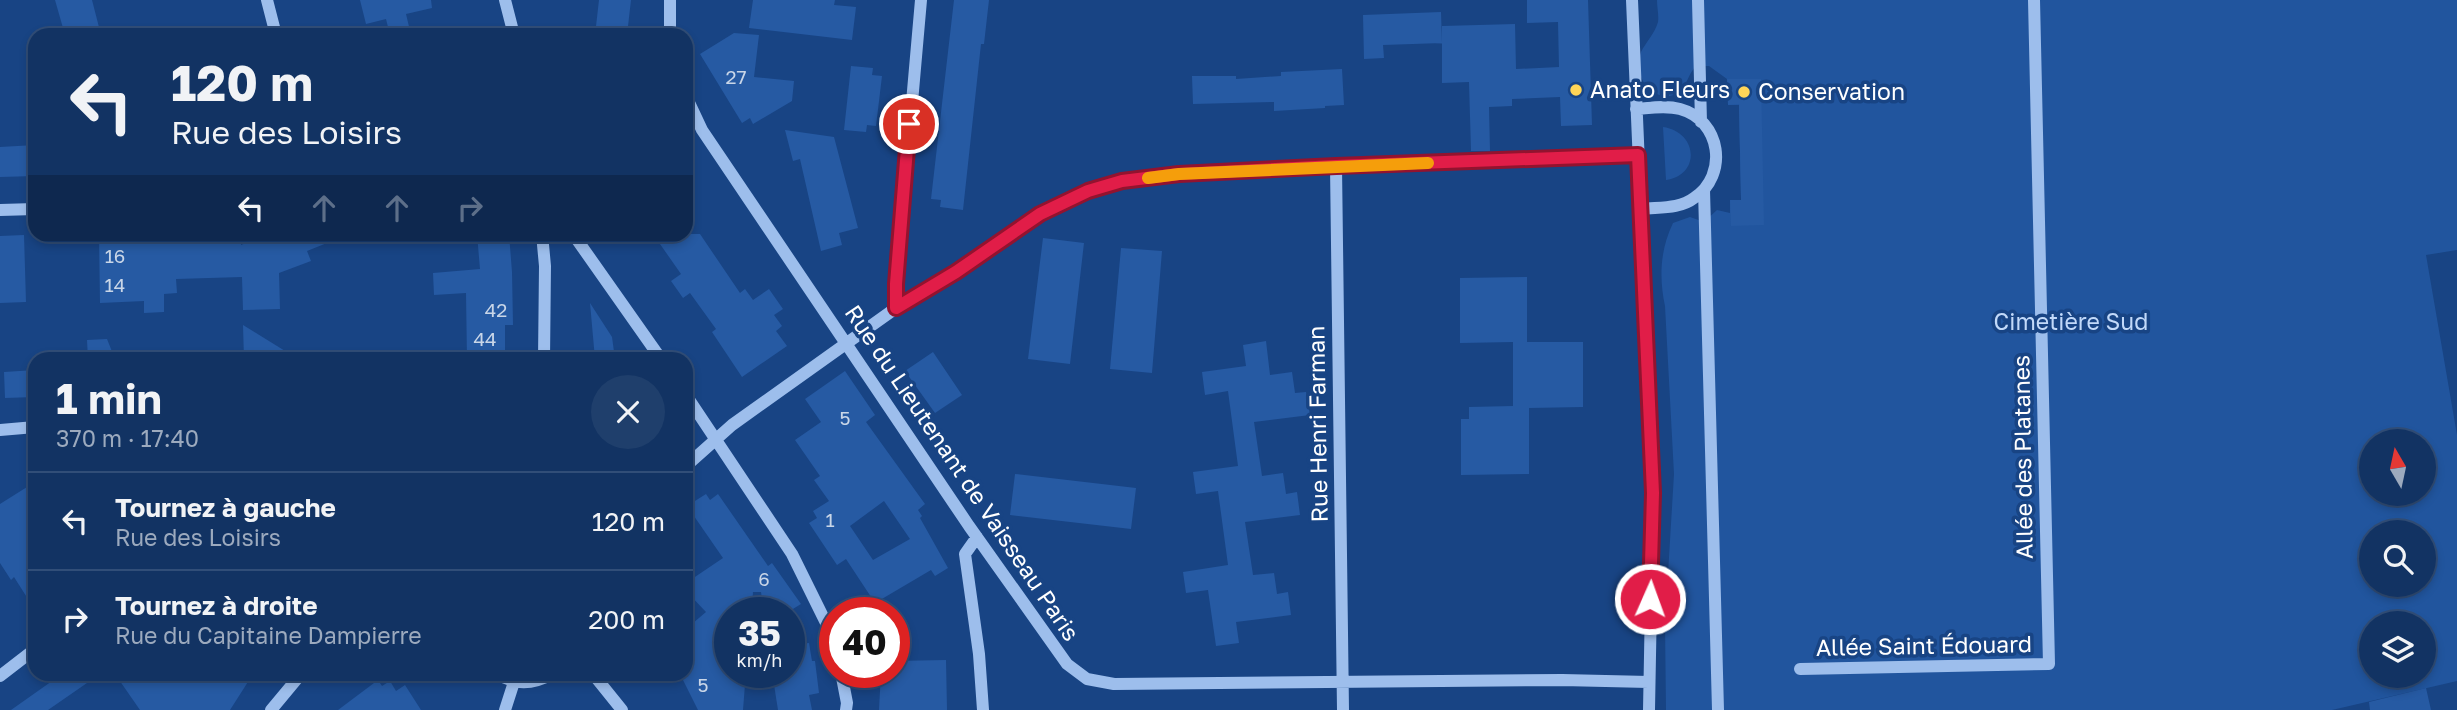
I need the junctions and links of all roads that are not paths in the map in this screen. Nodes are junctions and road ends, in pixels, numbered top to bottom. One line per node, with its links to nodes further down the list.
1 (267, 0): 8 (street)
2 (505, 0): 9 (street)
3 (670, 0): 10 (street)
4 (921, 0): 22 (street)
5 (1632, 0): 11 (street)
6 (1698, 0): 13 (street)
7 (2034, 0): 34 (street, Allée des Platanes)
8 (274, 28)
9 (512, 28)
10 (670, 28)
11 (1636, 109): 13 (street); 14 (street)
12 (693, 111): 23 (street, Rue du Lieutenant de Vaisseau Paris)
13 (1702, 122): 16 (street)
14 (1638, 155): 15 (street); 17 (street)
15 (1336, 166): 22 (street); 41 (street, Rue Henri Farman)
16 (1704, 190): 17 (street); 51 (street)
17 (1642, 208): 42 (street)
18 (28, 209): 19 (street)
19 (0, 210)
20 (542, 242): 24 (street)
21 (579, 242): 25 (street)
22 (896, 308): 23 (street)
23 (846, 343): 29 (street); 31 (street, Rue du Lieutenant de Vaisseau Paris)
24 (544, 352)
25 (656, 352)
26 (693, 405): 29 (street)
27 (28, 428): 28 (street)
28 (0, 430)
29 (716, 438): 30 (street); 32 (street)
30 (693, 459)
31 (977, 537): 41 (street, Rue du Lieutenant de Vaisseau Paris); 48 (street)
32 (819, 609)
33 (28, 654): 36 (street)
34 (2049, 664): 35 (street, Allée Saint Édouard)
35 (1800, 669)
36 (0, 676)
37 (296, 681): 44 (street)
38 (534, 681): 40 (street)
39 (599, 681): 46 (street)
40 (514, 682): 45 (street)
41 (1342, 682): 42 (street, Rue du Lieutenant de Vaisseau Paris); 49 (street, Rue Henri Farman)
42 (1649, 682): 50 (street)
43 (844, 688): 47 (street)
44 (271, 710)
45 (505, 710)
46 (622, 710)
47 (846, 710)
48 (983, 710)
49 (1343, 710)
50 (1649, 710)
51 (1718, 710)

